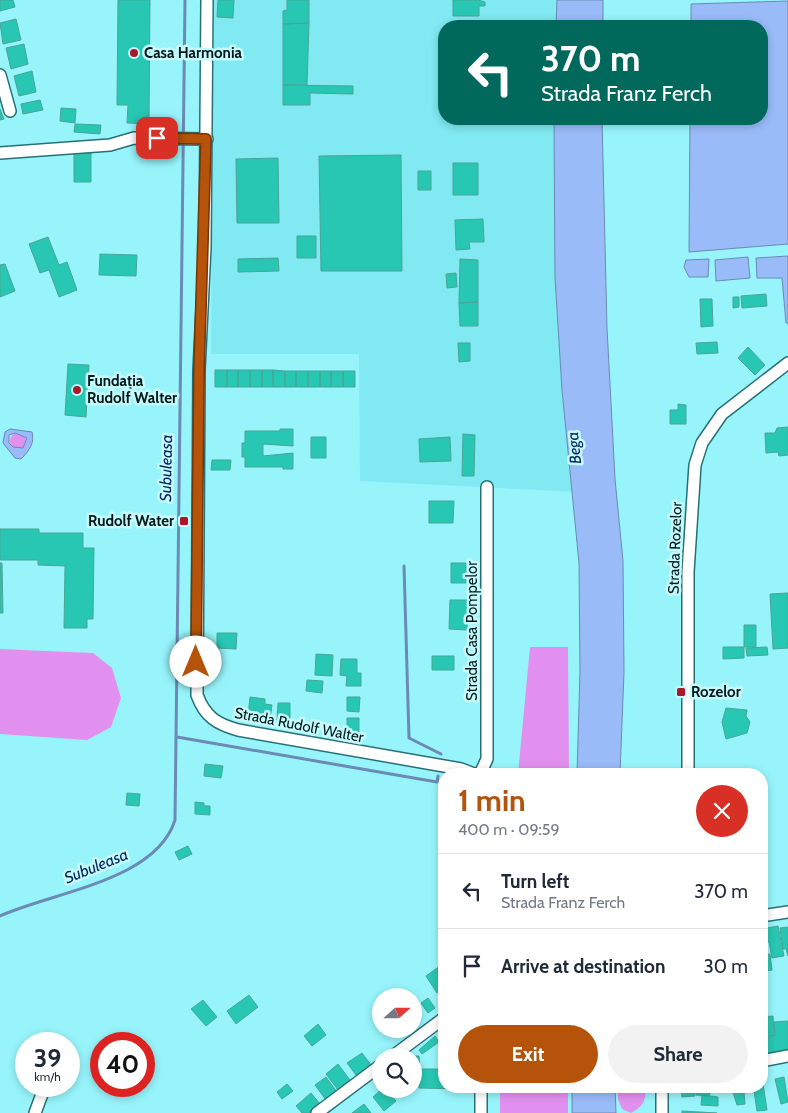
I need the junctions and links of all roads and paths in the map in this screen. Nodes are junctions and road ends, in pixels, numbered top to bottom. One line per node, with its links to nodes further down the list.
1 (207, 0): 4 (street, Strada Rudolf Walter)
2 (0, 74): 3 (street)
3 (10, 111)
4 (206, 139): 5 (street); 8 (street, Strada Rudolf Walter)
5 (0, 153)
6 (788, 363): 10 (street, Strada Rozelor)
7 (487, 487): 9 (street, Strada Casa Pompelor)
8 (456, 768)
9 (483, 768)
10 (688, 768)
11 (788, 912): 12 (street)
12 (768, 915)
13 (438, 1022): 14 (street)
14 (404, 1048)
15 (788, 1056): 16 (street)
16 (768, 1060)
17 (372, 1072): 22 (street)
18 (481, 1093): 23 (street)
19 (662, 1093): 24 (street)
20 (41, 1097): 21 (street)
21 (35, 1113)
22 (317, 1113)
23 (481, 1113)
24 (662, 1113)

